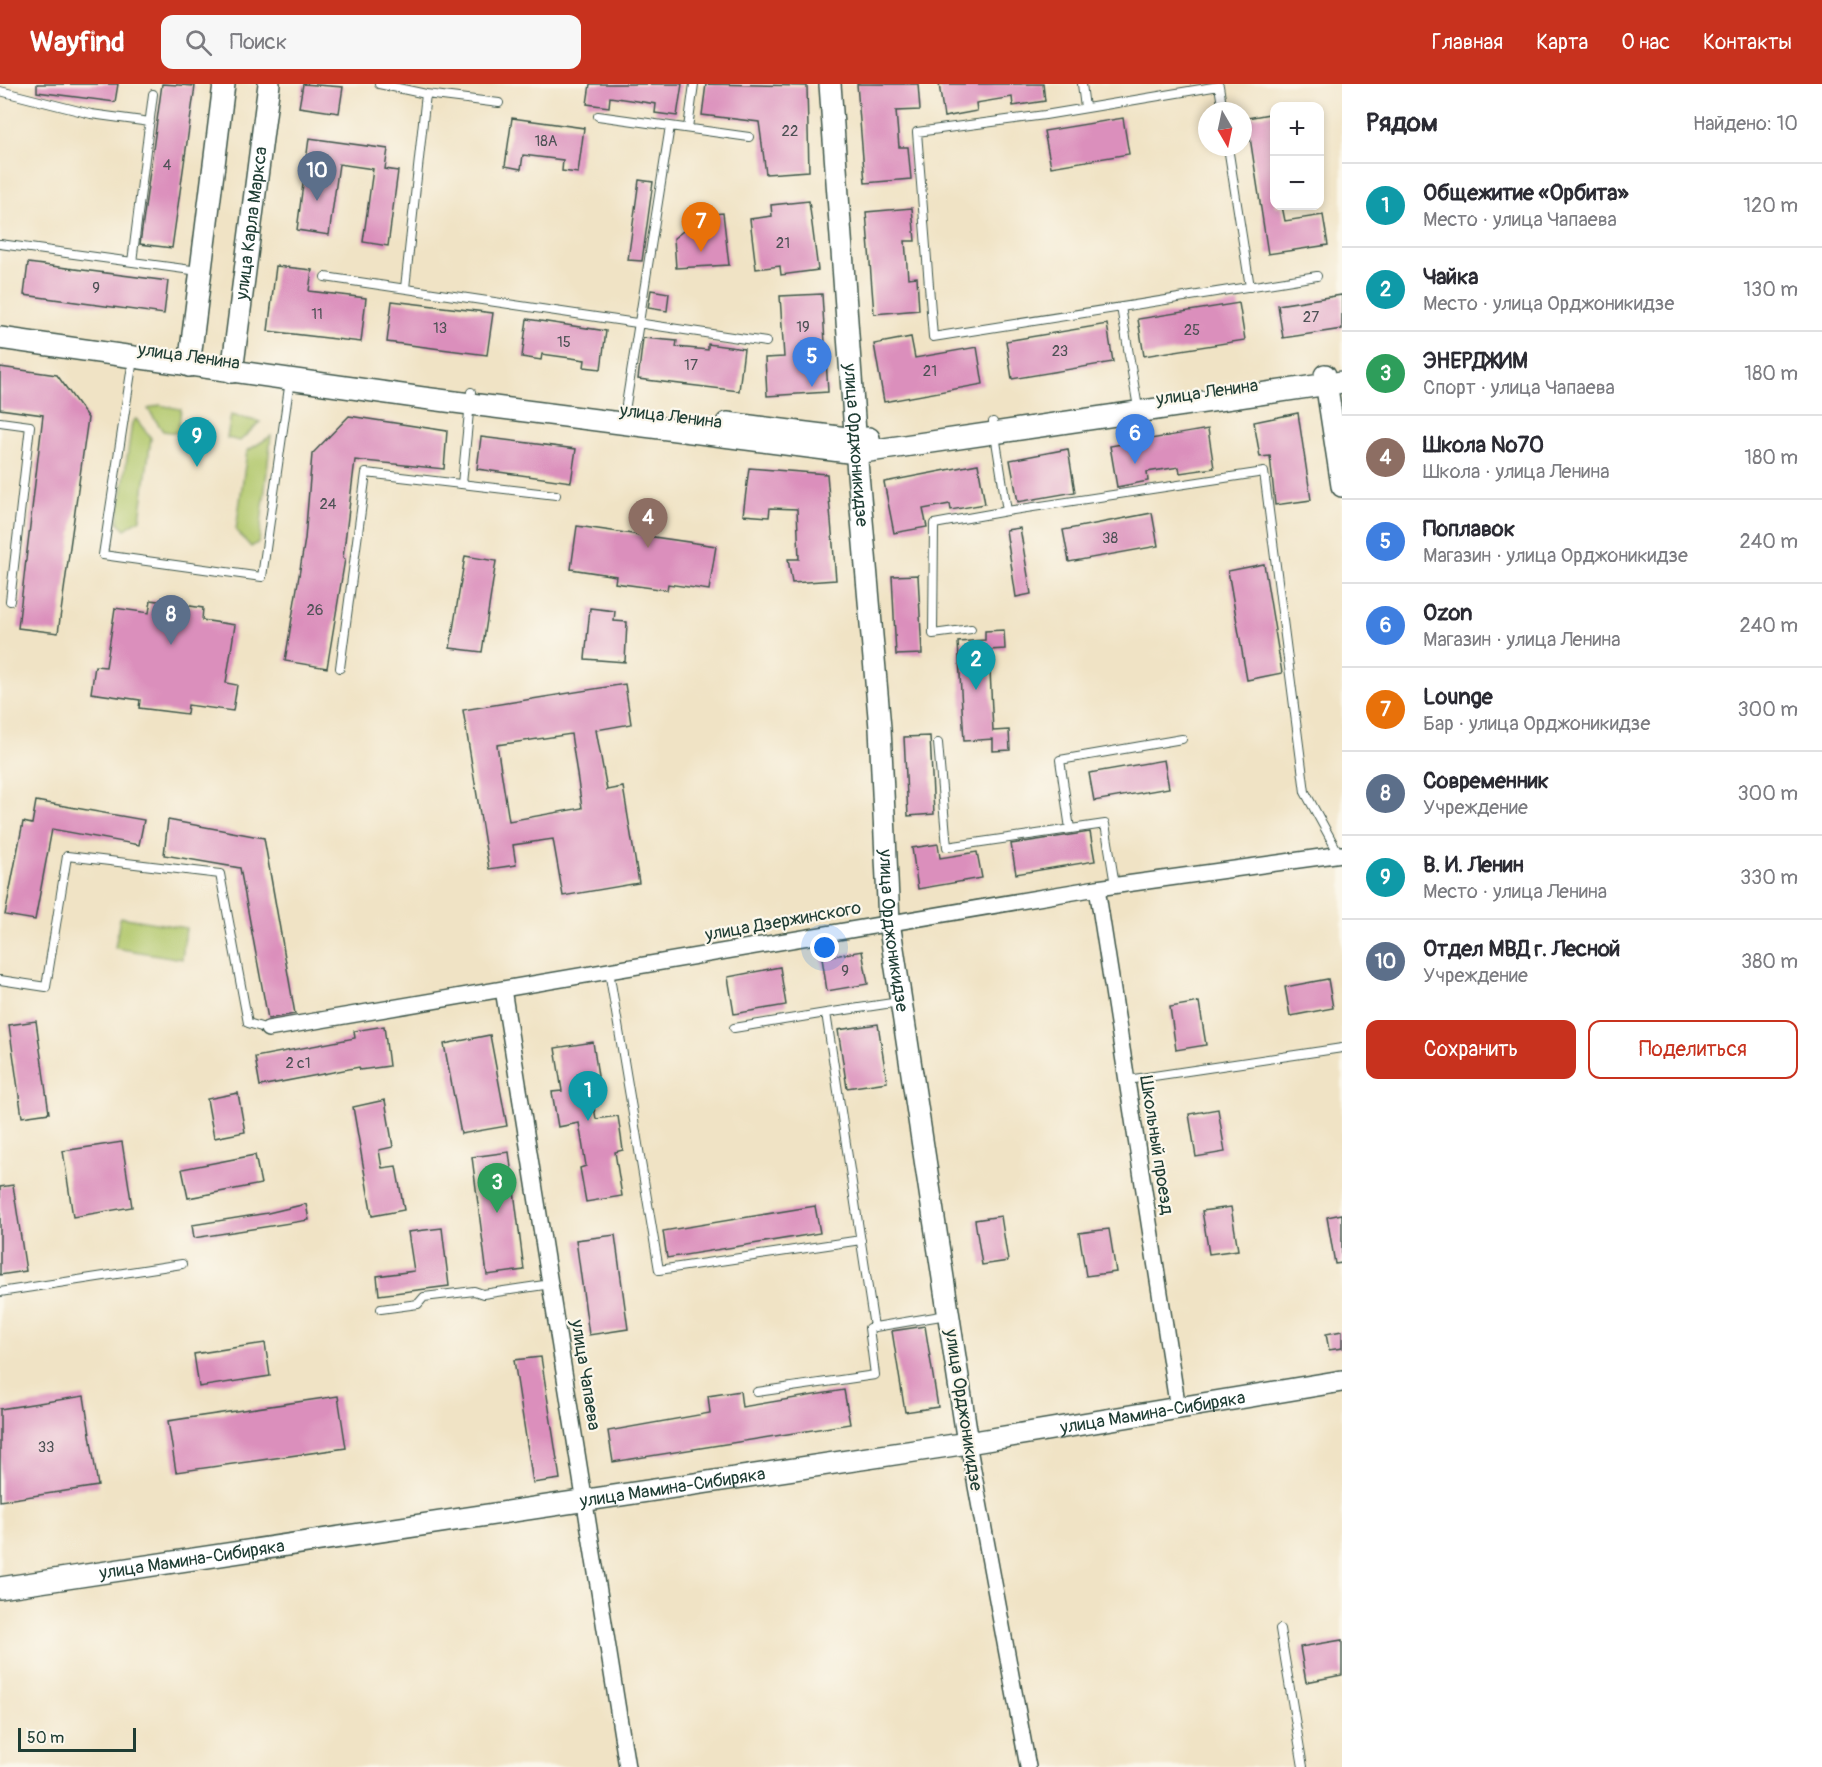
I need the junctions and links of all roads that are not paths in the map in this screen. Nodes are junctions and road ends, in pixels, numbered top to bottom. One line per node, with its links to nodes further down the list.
1 (224, 84): 22 (main road)
2 (269, 84): 34 (main road, улица Карла Маркса)
3 (379, 84): 7 (lane)
4 (694, 84): 17 (lane)
5 (830, 84): 42 (main road, улица Орджоникидзе)
6 (1082, 84): 13 (lane)
7 (414, 88): 10 (lane)
8 (0, 91): 15 (lane)
9 (153, 94): 15 (lane)
10 (426, 94): 12 (lane); 26 (lane)
11 (1222, 102): 13 (lane)
12 (499, 103)
13 (1085, 108): 27 (lane)
14 (598, 117): 16 (lane)
15 (150, 122): 21 (lane)
16 (670, 126): 17 (lane); 28 (lane)
17 (688, 128): 18 (lane)
18 (749, 136)
19 (1229, 156): 25 (lane)
20 (0, 244): 21 (lane)
21 (132, 262): 22 (lane)
22 (200, 271): 33 (main road)
23 (325, 276): 26 (lane)
24 (1317, 276): 25 (lane)
25 (1251, 287): 27 (lane)
26 (405, 288): 28 (lane)
27 (1120, 307): 38 (lane)
28 (639, 323): 31 (lane); 39 (lane)
29 (0, 329): 32 (main road, улица Ленина)
30 (0, 338): 32 (main road)
31 (766, 342)
32 (133, 361): 33 (main road, улица Ленина); 36 (lane)
33 (189, 362): 34 (main road, улица Ленина)
34 (233, 367): 36 (main road, улица Ленина)
35 (1334, 378): 38 (main road, улица Ленина); 44 (main road)
36 (289, 383): 37 (main road, улица Ленина)
37 (470, 398): 39 (main road, улица Ленина); 43 (lane)
38 (1138, 407): 41 (main road, улица Ленина)
39 (624, 417): 42 (main road, улица Ленина)
40 (0, 422): 47 (lane)
41 (994, 428): 42 (main road, улица Ленина); 46 (lane)
42 (856, 446): 56 (main road, улица Орджоникидзе)
43 (462, 484): 45 (lane); 49 (lane)
44 (1342, 486)
45 (556, 495)
46 (1007, 511): 48 (lane); 53 (lane)
47 (10, 601)
48 (971, 629)
49 (340, 668)
50 (1182, 739): 52 (lane)
51 (938, 743): 52 (lane)
52 (1070, 829): 54 (lane)
53 (1341, 854): 54 (street, улица Дзержинского)
54 (1114, 885): 55 (street, улица Дзержинского)
55 (1097, 888): 56 (street, улица Дзержинского); 65 (street, Школьный проезд)
56 (889, 922): 57 (street, улица Дзержинского); 60 (main road, улица Орджоникидзе)
57 (609, 971): 59 (street, улица Дзержинского); 66 (lane)
58 (0, 980): 63 (lane)
59 (503, 989): 63 (street, улица Дзержинского); 68 (street, улица Чапаева)
60 (901, 1001): 61 (lane); 71 (main road, улица Орджоникидзе)
61 (826, 1013): 62 (lane); 66 (lane)
62 (734, 1028)
63 (268, 1029)
64 (1342, 1048): 65 (lane)
65 (1127, 1080): 75 (street, Школьный проезд)
66 (861, 1240): 72 (lane)
67 (182, 1264): 69 (lane)
68 (551, 1284): 70 (lane); 77 (street, улица Чапаева)
69 (0, 1292)
70 (381, 1310)
71 (949, 1315): 72 (lane); 76 (main road, улица Орджоникидзе)
72 (874, 1327): 74 (lane)
73 (1342, 1381): 75 (main road, улица Мамина-Сибиряка)
74 (757, 1392)
75 (1178, 1409): 76 (main road, улица Мамина-Сибиряка)
76 (968, 1443): 77 (main road, улица Мамина-Сибиряка); 81 (street, улица Орджоникидзе)
77 (586, 1501): 78 (main road, улица Мамина-Сибиряка); 80 (street, улица Чапаева)
78 (0, 1588)
79 (1280, 1629): 82 (lane)
80 (627, 1767)
81 (1028, 1767)
82 (1303, 1767)

